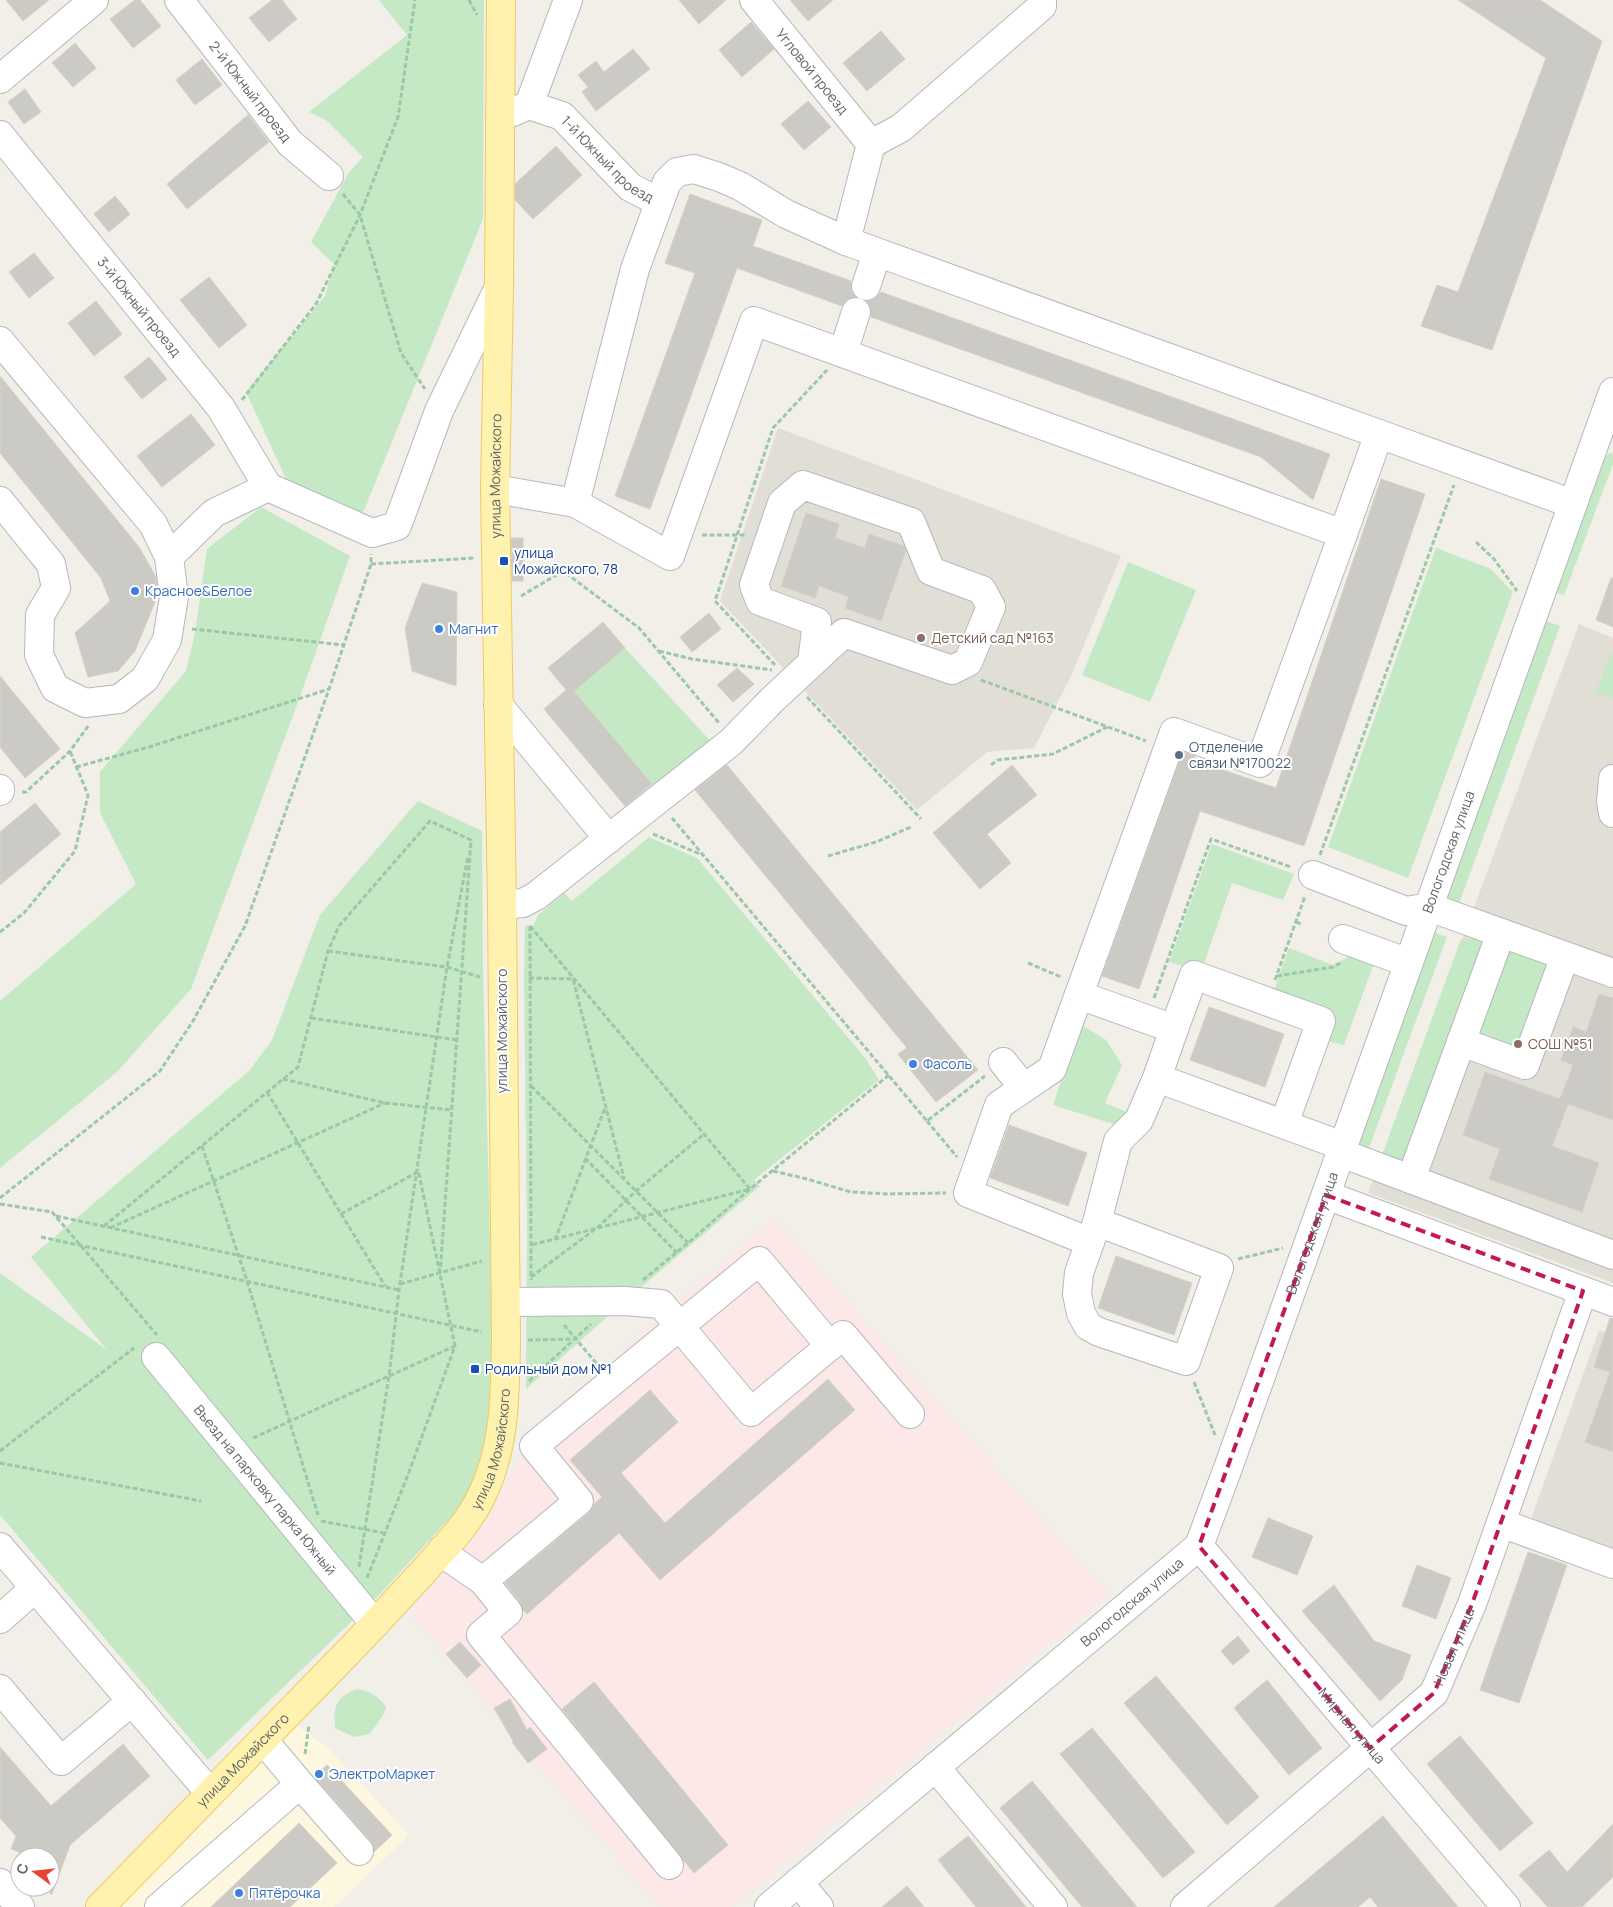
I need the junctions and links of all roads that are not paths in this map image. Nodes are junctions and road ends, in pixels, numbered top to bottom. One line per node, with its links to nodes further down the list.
1 (94, 0): 7 (street)
2 (179, 0): 12 (street, 2-й Южный проезд)
3 (501, 0): 9 (main road, улица Можайского)
4 (568, 0): 8 (street)
5 (754, 0): 11 (street, Угловой проезд)
6 (1042, 0): 11 (street)
7 (0, 79)
8 (529, 106): 9 (street); 13 (street, 1-й Южный проезд)
9 (500, 117): 17 (main road, улица Можайского)
10 (0, 135): 24 (street, 3-й Южный проезд)
11 (871, 144): 14 (street)
12 (329, 176)
13 (659, 202): 14 (street); 27 (street)
14 (846, 241): 15 (street)
15 (877, 253): 16 (street); 22 (street)
16 (866, 286)
17 (499, 287): 24 (street); 25 (main road, улица Можайского)
18 (856, 312): 20 (street)
19 (0, 341): 30 (street)
20 (843, 353): 27 (street); 29 (street)
21 (1613, 392): 23 (street, Вологодская улица)
22 (1379, 434): 28 (street); 29 (street)
23 (1605, 437): 28 (street, Вологодская улица)
24 (268, 487): 30 (street)
25 (495, 489): 27 (street); 34 (main road, улица Можайского)
26 (0, 501): 30 (street)
27 (575, 503)
28 (1573, 504): 40 (street, Вологодская улица)
29 (1343, 534): 46 (street)
30 (168, 556)
31 (817, 622): 32 (street); 32 (street); 33 (street)
32 (844, 632): 33 (street)
33 (802, 672): 37 (street)
34 (498, 705): 37 (street); 39 (main road, улица Можайского)
35 (1613, 779): 36 (street)
36 (1613, 813)
37 (609, 838): 39 (street)
38 (1313, 875): 40 (street)
39 (502, 905): 59 (main road, улица Можайского)
40 (1429, 907): 41 (street); 44 (street, Вологодская улица)
41 (1501, 933): 43 (street); 48 (street)
42 (1343, 939): 44 (street)
43 (1565, 956): 45 (street); 48 (street)
44 (1409, 963): 53 (street, Вологодская улица)
45 (1613, 973)
46 (1081, 990): 47 (street); 51 (street)
47 (1174, 1029): 50 (street); 52 (street)
48 (1460, 1042): 54 (street)
49 (1003, 1062): 51 (street)
50 (1157, 1078): 52 (street); 56 (street)
51 (1024, 1088): 56 (street)
52 (1284, 1124): 53 (street)
53 (1342, 1149): 54 (street); 55 (street, Вологодская улица)
54 (1411, 1179): 57 (street)
55 (1326, 1195): 58 (street); 67 (street, Вологодская улица)
56 (1093, 1232): 56 (street)
57 (1613, 1255)
58 (1583, 1291): 60 (street); 65 (street, Новая улица)
59 (522, 1293): 61 (street); 68 (main road, улица Можайского)
60 (1613, 1302)
61 (680, 1326): 62 (street); 62 (street); 70 (street)
62 (830, 1346): 64 (street)
63 (147, 1351): 73 (street, Въезд на парковку парка Южный)
64 (910, 1414)
65 (1501, 1524): 69 (street); 77 (street, Новая улица)
66 (0, 1546): 71 (street)
67 (1199, 1546): 77 (street, Мирная улица); 78 (street, Вологодская улица)
68 (442, 1550): 70 (street); 73 (main road, улица Можайского)
69 (1613, 1564)
70 (482, 1581): 82 (street)
71 (35, 1588): 72 (street); 74 (street)
72 (0, 1619)
73 (375, 1624): 76 (main road, улица Можайского)
74 (132, 1701): 75 (street); 80 (street)
75 (6, 1707)
76 (263, 1740): 79 (street); 80 (main road, улица Можайского)
77 (1370, 1748): 91 (street, Новая улица); 92 (street, Мирная улица)
78 (935, 1767): 83 (street, Вологодская улица); 90 (street)
79 (300, 1784): 81 (street); 87 (street)
80 (210, 1792): 86 (main road, улица Можайского)
81 (359, 1851)
82 (669, 1865)
83 (798, 1882): 88 (street, Вологодская улица); 89 (street)
84 (0, 1883): 85 (street)
85 (20, 1907)
86 (100, 1907)
87 (159, 1907)
88 (769, 1907)
89 (819, 1907)
90 (1053, 1907)
91 (1185, 1907)
92 (1506, 1907)

